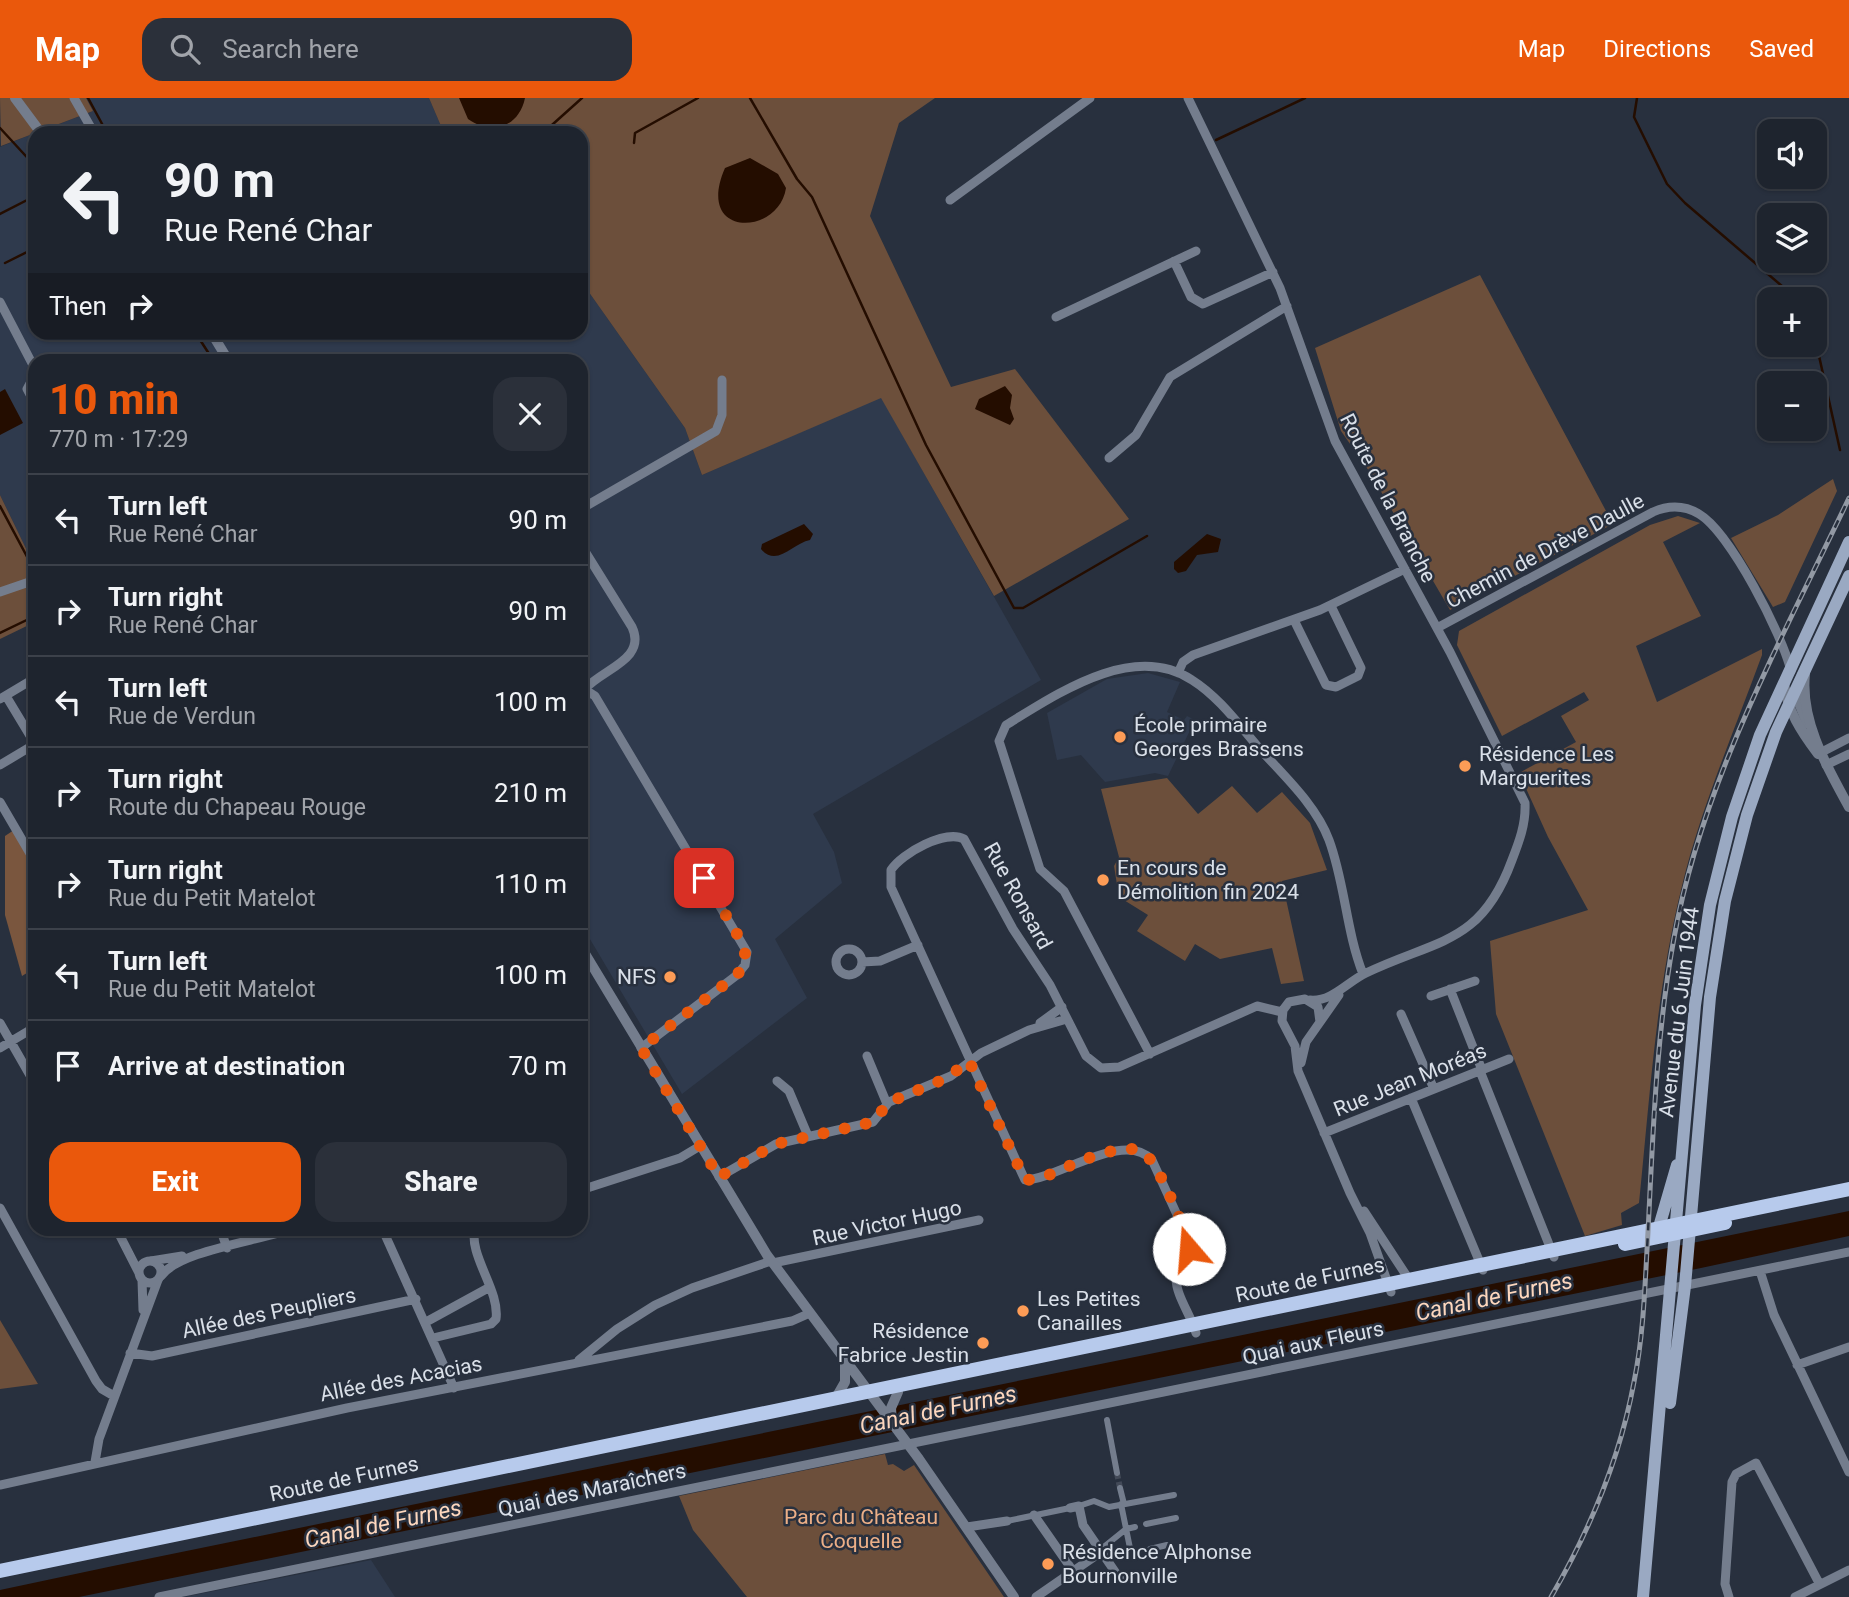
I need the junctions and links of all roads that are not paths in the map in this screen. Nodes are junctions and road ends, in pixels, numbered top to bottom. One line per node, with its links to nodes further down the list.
1 (15, 98): 5 (street)
2 (74, 98): 6 (street)
3 (1090, 98): 7 (street)
4 (1188, 98): 10 (street, Route de la Branche)
5 (36, 126)
6 (90, 126)
7 (950, 200)
8 (1196, 251): 9 (street)
9 (1174, 261): 10 (street); 13 (street)
10 (1273, 272): 12 (street, Route de la Branche)
11 (0, 302): 14 (street)
12 (1287, 306): 16 (street); 20 (street, Route de la Branche)
13 (1056, 317)
14 (28, 358)
15 (722, 380): 17 (street)
16 (1109, 458)
17 (588, 505)
18 (1849, 542): 28 (main road, Avenue du 6 Juin 1944)
19 (588, 556): 33 (street)
20 (1405, 569): 24 (street); 27 (street, Route de la Branche)
21 (1849, 576): 29 (main road, Avenue du 6 Juin 1944)
22 (28, 583): 23 (street)
23 (0, 593)
24 (1331, 606): 26 (street); 26 (street)
25 (1763, 607): 27 (street, Chemin de Drève Daulle); 28 (street); 31 (street)
26 (1294, 620): 30 (street)
27 (1437, 628): 50 (street, Route de la Branche)
28 (1790, 666): 31 (main road, Avenue du 6 Juin 1944); 36 (street)
29 (1805, 667): 36 (main road, Avenue du 6 Juin 1944); 40 (street)
30 (1178, 673): 50 (street); 68 (street)
31 (1783, 680): 36 (street); 82 (main road, Avenue du 6 Juin 1944)
32 (28, 682): 35 (street)
33 (588, 683)
34 (588, 690): 67 (street)
35 (3, 698): 37 (street)
36 (1791, 698): 40 (street); 91 (main road, Avenue du 6 Juin 1944)
37 (28, 734)
38 (1849, 738): 40 (street)
39 (28, 748): 42 (street)
40 (1819, 749): 43 (street)
41 (1849, 754): 43 (street)
42 (0, 765)
43 (1826, 765): 45 (street)
44 (0, 802): 46 (street)
45 (1849, 807)
46 (28, 848)
47 (918, 944): 49 (street); 55 (street, Rue Ronsard); 71 (street, Rue Ronsard)
48 (588, 960): 67 (street)
49 (862, 962)
50 (1359, 976): 54 (street); 59 (street)
51 (1475, 981): 52 (street)
52 (1450, 989): 53 (street); 72 (street)
53 (1431, 996)
54 (1310, 1000): 56 (street); 59 (street)
55 (1062, 1007): 58 (street); 61 (street)
56 (1282, 1012): 63 (street); 68 (street)
57 (1401, 1014): 76 (street)
58 (1067, 1019): 61 (street); 68 (street)
59 (1320, 1022): 64 (street)
60 (0, 1023): 65 (street)
61 (1029, 1030): 71 (street)
62 (28, 1031): 65 (street)
63 (1287, 1031): 64 (street); 74 (street)
64 (1312, 1034): 74 (street)
65 (11, 1041): 66 (street); 73 (street)
66 (0, 1048)
67 (641, 1048): 81 (street)
68 (1150, 1054)
69 (867, 1056): 78 (street)
70 (1509, 1059): 72 (street, Rue Jean Moréas)
71 (969, 1061): 78 (street); 118 (street, Rue Ronsard)
72 (1481, 1070): 76 (street, Rue Jean Moréas); 100 (street)
73 (28, 1071)
74 (1302, 1079): 79 (street)
75 (777, 1080): 80 (street)
76 (1434, 1089): 77 (street, Rue Jean Moréas)
77 (1411, 1098): 79 (street, Rue Jean Moréas); 105 (street)
78 (887, 1104): 80 (street)
79 (1324, 1133): 84 (street)
80 (807, 1136): 83 (street)
81 (700, 1146): 83 (street); 85 (street)
82 (1683, 1148): 90 (main road); 91 (main road, Avenue du 6 Juin 1944)
83 (719, 1177): 104 (street)
84 (1346, 1184): 111 (street); 113 (street)
85 (588, 1188)
86 (1849, 1189): 91 (main road, Route de Furnes)
87 (1849, 1196): 91 (main road, Route de Furnes)
88 (0, 1208): 128 (street)
89 (979, 1220): 102 (street, Rue Victor Hugo)
90 (1659, 1227): 91 (main road, Route de Furnes); 100 (main road, Route de Furnes)
91 (1683, 1227): 100 (main road, Route de Furnes); 110 (main road)
92 (121, 1236): 98 (street)
93 (223, 1236): 97 (street)
94 (267, 1236): 97 (street)
95 (386, 1236): 114 (street)
96 (474, 1236): 112 (street)
97 (227, 1248): 101 (street)
98 (129, 1251): 103 (street); 108 (street)
99 (1849, 1252): 106 (street, Quai aux Fleurs)
100 (1553, 1254): 105 (main road, Route de Furnes)
101 (194, 1255): 103 (street); 109 (street)
102 (802, 1259): 104 (street, Rue Victor Hugo); 107 (street, Rue Victor Hugo)
103 (148, 1261): 108 (street); 109 (street)
104 (772, 1262): 107 (street); 120 (street, Rue Victor Hugo)
105 (1482, 1269): 111 (main road, Route de Furnes)
106 (1760, 1271): 110 (street, Quai aux Fleurs); 126 (street)
107 (780, 1273): 115 (street)
108 (140, 1277): 109 (street); 117 (street)
109 (160, 1278): 117 (street)
110 (1679, 1282): 135 (street, Quai aux Fleurs); 163 (main road); 164 (main road)
111 (1410, 1283): 113 (main road, Route de Furnes)
112 (490, 1287): 116 (street); 119 (street)
113 (1390, 1289): 118 (main road, Route de Furnes)
114 (416, 1299): 116 (street); 122 (street, Allée des Peupliers)
115 (810, 1313): 123 (street); 124 (street, Allée des Acacias)
116 (426, 1322): 119 (street)
117 (140, 1325): 122 (street)
118 (1195, 1329): 130 (main road, Route de Furnes); 131 (main road, Route de Furnes)
119 (433, 1338): 127 (street)
120 (601, 1341): 124 (street); 125 (street, Rue Victor Hugo)
121 (1849, 1347): 126 (street)
122 (130, 1353): 128 (street)
123 (843, 1357): 129 (street); 130 (street)
124 (605, 1358): 125 (street, Allée des Acacias)
125 (567, 1363): 127 (street, Allée des Acacias)
126 (1797, 1365): 137 (street)
127 (454, 1388): 136 (street, Allée des Acacias)
128 (114, 1396): 136 (street)
129 (837, 1396): 130 (main road, Route de Furnes); 134 (main road, Route de Furnes)
130 (873, 1398): 131 (main road, Route de Furnes); 133 (street); 134 (main road, Route de Furnes)
131 (895, 1398): 133 (street)
132 (1107, 1420): 138 (street)
133 (892, 1423): 135 (street)
134 (697, 1429): 157 (main road, Route de Furnes)
135 (906, 1441): 148 (street); 160 (street, Quai des Maraîchers)
136 (95, 1462): 139 (street, Allée des Acacias)
137 (1849, 1472)
138 (1117, 1473)
139 (0, 1485)
140 (1121, 1488): 142 (street)
141 (1174, 1494): 142 (street)
142 (1122, 1504): 143 (street); 150 (street)
143 (1075, 1507): 144 (street); 153 (street)
144 (1034, 1515): 146 (street); 156 (street)
145 (1176, 1518): 147 (street)
146 (1007, 1521): 148 (street)
147 (1146, 1524)
148 (967, 1527): 161 (street)
149 (1135, 1527): 150 (street)
150 (1126, 1529): 153 (street); 154 (street)
151 (1167, 1545): 152 (street)
152 (1150, 1549)
153 (1101, 1551): 156 (street); 158 (street)
154 (1139, 1551)
155 (1849, 1570): 159 (street)
156 (1073, 1571): 162 (street)
157 (0, 1572)
158 (1146, 1577)
159 (1819, 1583): 165 (street); 166 (street)
160 (159, 1597)
161 (1014, 1597)
162 (1036, 1597)
163 (1643, 1597)
164 (1651, 1597)
165 (1729, 1597)
166 (1795, 1597)

